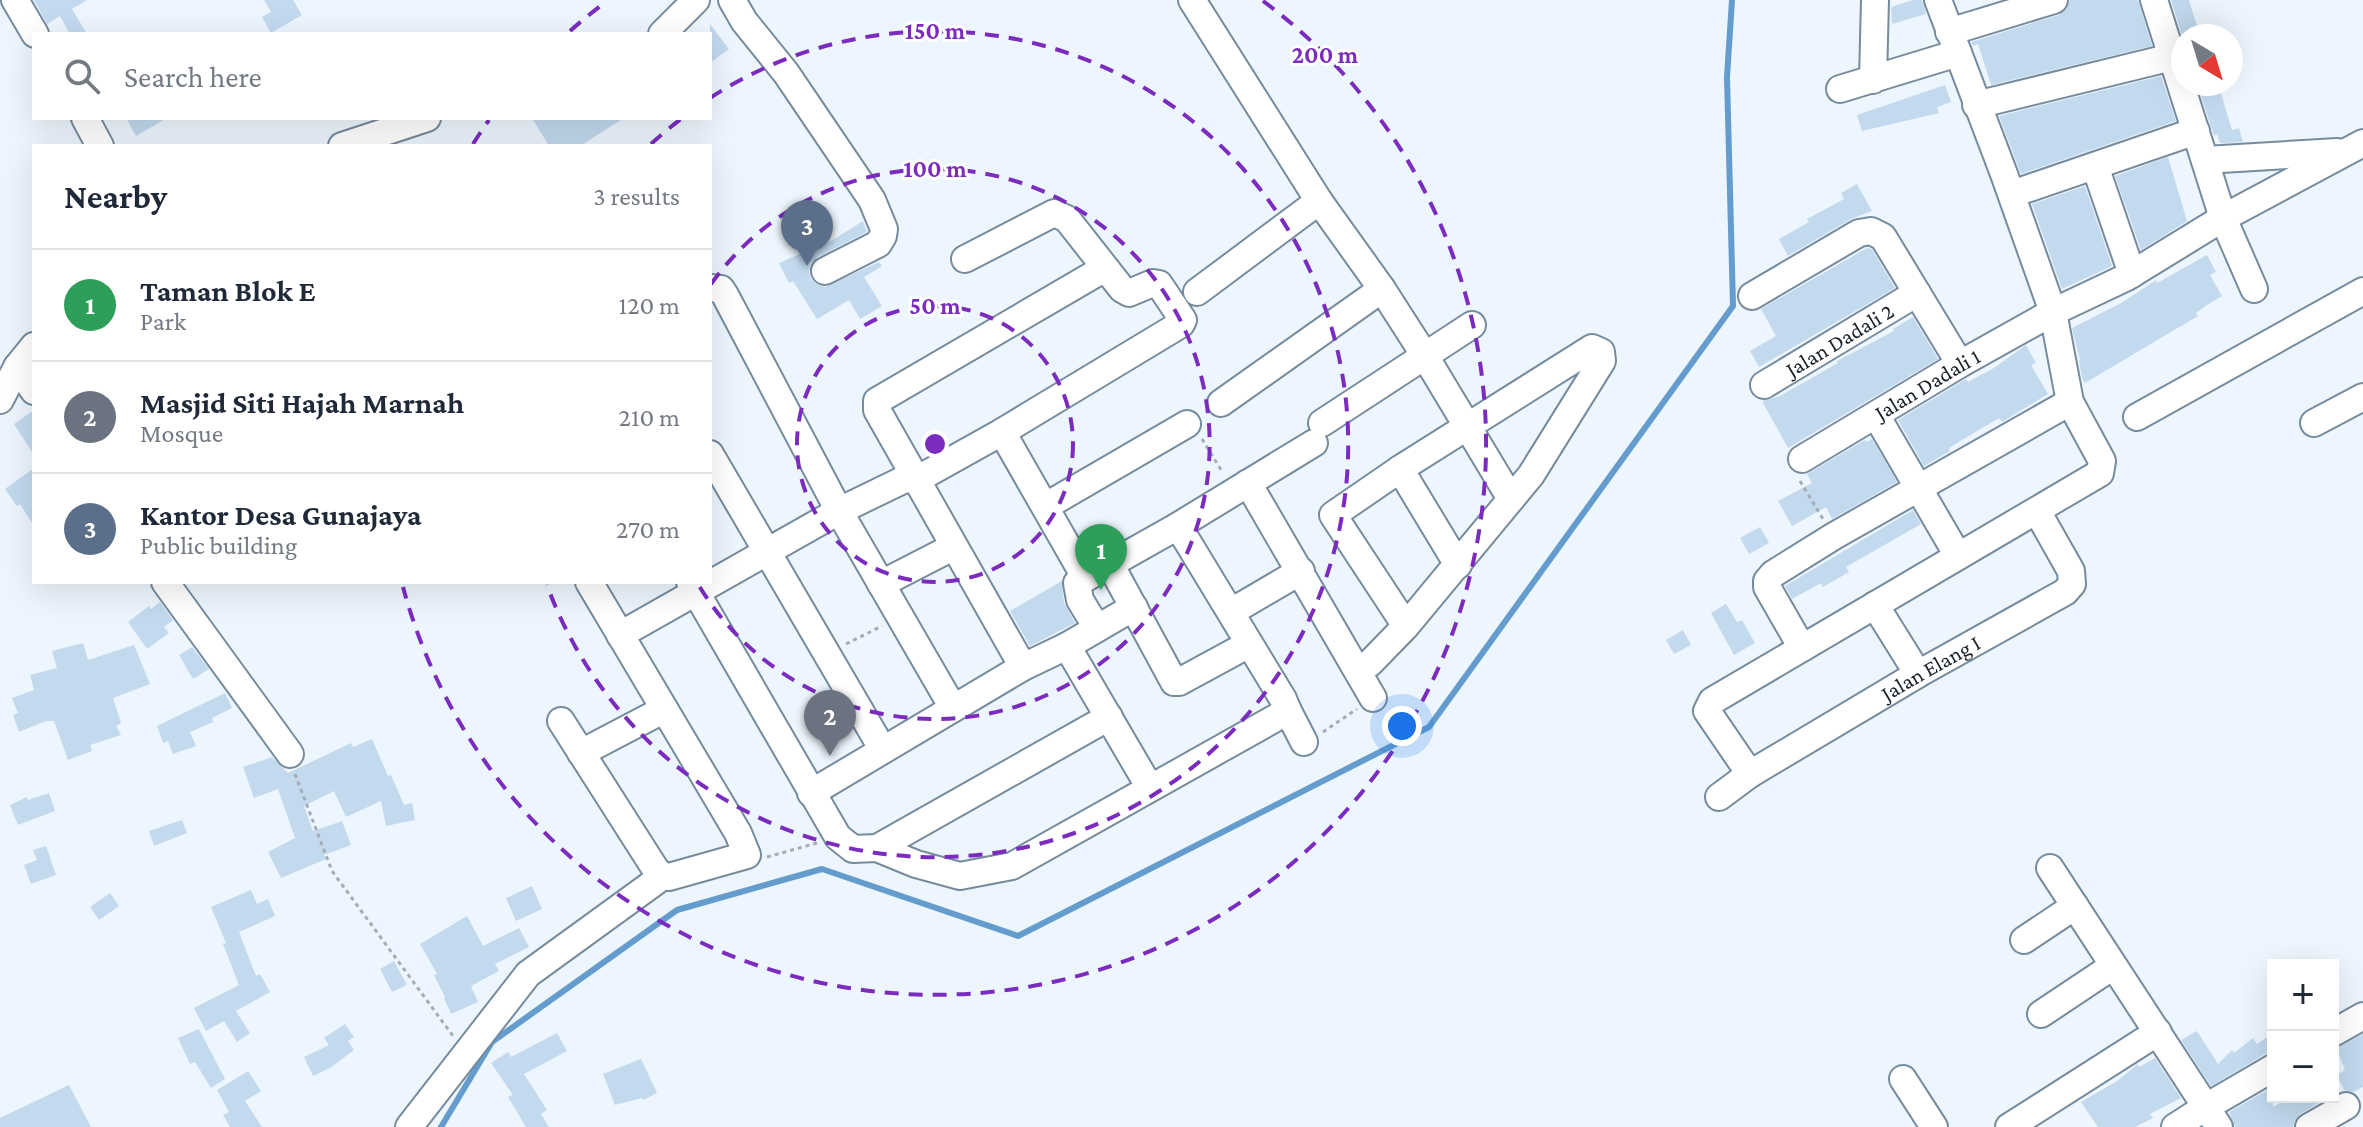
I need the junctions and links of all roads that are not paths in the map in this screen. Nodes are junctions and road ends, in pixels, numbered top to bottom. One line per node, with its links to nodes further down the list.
1 (15, 0): 9 (street)
2 (696, 0): 10 (street)
3 (732, 0): 31 (street)
4 (1192, 0): 27 (street)
5 (1875, 0): 14 (street)
6 (1938, 0): 11 (street)
7 (2054, 0): 11 (street)
8 (2154, 0): 12 (street)
9 (34, 32)
10 (664, 32)
11 (1953, 42): 14 (street); 17 (street)
12 (2171, 54)
13 (2171, 57): 17 (street)
14 (1873, 80): 15 (street)
15 (1840, 89)
16 (2185, 96): 20 (street)
17 (1976, 105): 26 (street)
18 (86, 120): 21 (street)
19 (421, 120): 22 (street)
20 (2196, 131): 24 (street); 25 (street)
21 (99, 144)
22 (353, 144)
23 (2354, 148): 24 (street); 28 (street, Jalan Dadali 1)
24 (2205, 160): 28 (street)
25 (2095, 166): 26 (street); 32 (street)
26 (2012, 194): 40 (street)
27 (1319, 201): 34 (street); 37 (street)
28 (2223, 218): 32 (street, Jalan Dadali 1); 35 (street)
29 (965, 259): 30 (street)
30 (1105, 268): 57 (street); 61 (street)
31 (825, 271)
32 (2132, 274): 40 (street, Jalan Dadali 1)
33 (712, 288): 66 (street)
34 (1382, 289): 43 (street); 51 (street)
35 (2254, 289)
36 (2363, 291): 53 (street)
37 (1197, 292)
38 (1917, 293): 39 (street); 44 (street); 46 (street, Jalan Dadali 2)
39 (1752, 296)
40 (2053, 312): 44 (street, Jalan Dadali 1); 50 (street)
41 (1472, 325): 43 (street)
42 (32, 348): 45 (street)
43 (1425, 356): 56 (street); 62 (street)
44 (1960, 364): 52 (street, Jalan Dadali 1)
45 (17, 367): 47 (street); 49 (street)
46 (1764, 385)
47 (32, 388)
48 (2363, 397): 54 (street)
49 (0, 400)
50 (2070, 402): 63 (street); 67 (street)
51 (1221, 403)
52 (1876, 415): 59 (street, Jalan Dadali 1); 63 (street)
53 (2137, 417)
54 (2314, 423)
55 (1187, 424): 65 (street)
56 (1468, 426): 60 (street); 64 (street); 64 (street)
57 (1002, 432): 61 (street); 65 (street)
58 (712, 457): 70 (street)
59 (1802, 459)
60 (1400, 469): 73 (street); 84 (street)
61 (916, 480): 66 (street); 69 (street)
62 (1241, 487): 68 (street); 74 (street)
63 (1918, 487): 71 (street); 89 (street)
64 (1511, 499): 73 (street)
65 (1046, 506): 75 (street)
66 (839, 511): 70 (street); 79 (street)
67 (2037, 511): 71 (street); 92 (street, Jalan Elang I)
68 (1178, 526): 72 (street); 83 (street)
69 (953, 547): 79 (street); 91 (street)
70 (767, 552): 76 (street); 100 (street)
71 (1958, 556): 81 (street)
72 (1110, 564): 75 (street); 82 (street)
73 (1458, 565): 84 (street)
74 (1301, 571): 83 (street); 93 (street)
75 (1085, 577): 85 (street)
76 (712, 579)
77 (166, 584): 102 (street)
78 (590, 584): 86 (street)
79 (881, 584): 94 (street)
80 (693, 588): 86 (street); 105 (street)
81 (1875, 605): 89 (street); 92 (street)
82 (1134, 607): 85 (street); 87 (street)
83 (1231, 612): 87 (street)
84 (1406, 626): 90 (street)
85 (1097, 628): 88 (street)
86 (620, 635): 95 (street)
87 (1249, 644): 96 (street)
88 (1067, 646): 91 (street); 97 (street)
89 (1802, 648): 103 (street)
90 (1370, 663)
91 (1023, 667): 94 (street)
92 (1918, 674): 103 (street, Jalan Elang I)
93 (1373, 698)
94 (953, 708): 100 (street)
95 (663, 710): 101 (street); 109 (street)
96 (1288, 711): 99 (street); 104 (street)
97 (1109, 717): 104 (street); 107 (street)
98 (561, 721): 101 (street)
99 (1304, 742)
100 (883, 750): 105 (street)
101 (581, 753): 109 (street)
102 (290, 754)
103 (1750, 774): 106 (street, Jalan Elang I)
104 (1150, 788): 107 (street)
105 (811, 793): 107 (street)
106 (1719, 797)
107 (877, 848)
108 (2050, 868): 110 (street)
109 (663, 876): 121 (street)
110 (2075, 906): 111 (street); 112 (street)
111 (2024, 940)
112 (2113, 966): 113 (street); 116 (street)
113 (2041, 1014)
114 (2363, 1016): 115 (street)
115 (2337, 1031)
116 (2158, 1032): 120 (street); 123 (street)
117 (2267, 1073): 120 (street)
118 (1903, 1079): 122 (street)
119 (2346, 1106): 125 (street)
120 (2213, 1117): 124 (street)
121 (409, 1127)
122 (1934, 1127)
123 (2009, 1127)
124 (2175, 1127)
125 (2309, 1127)

